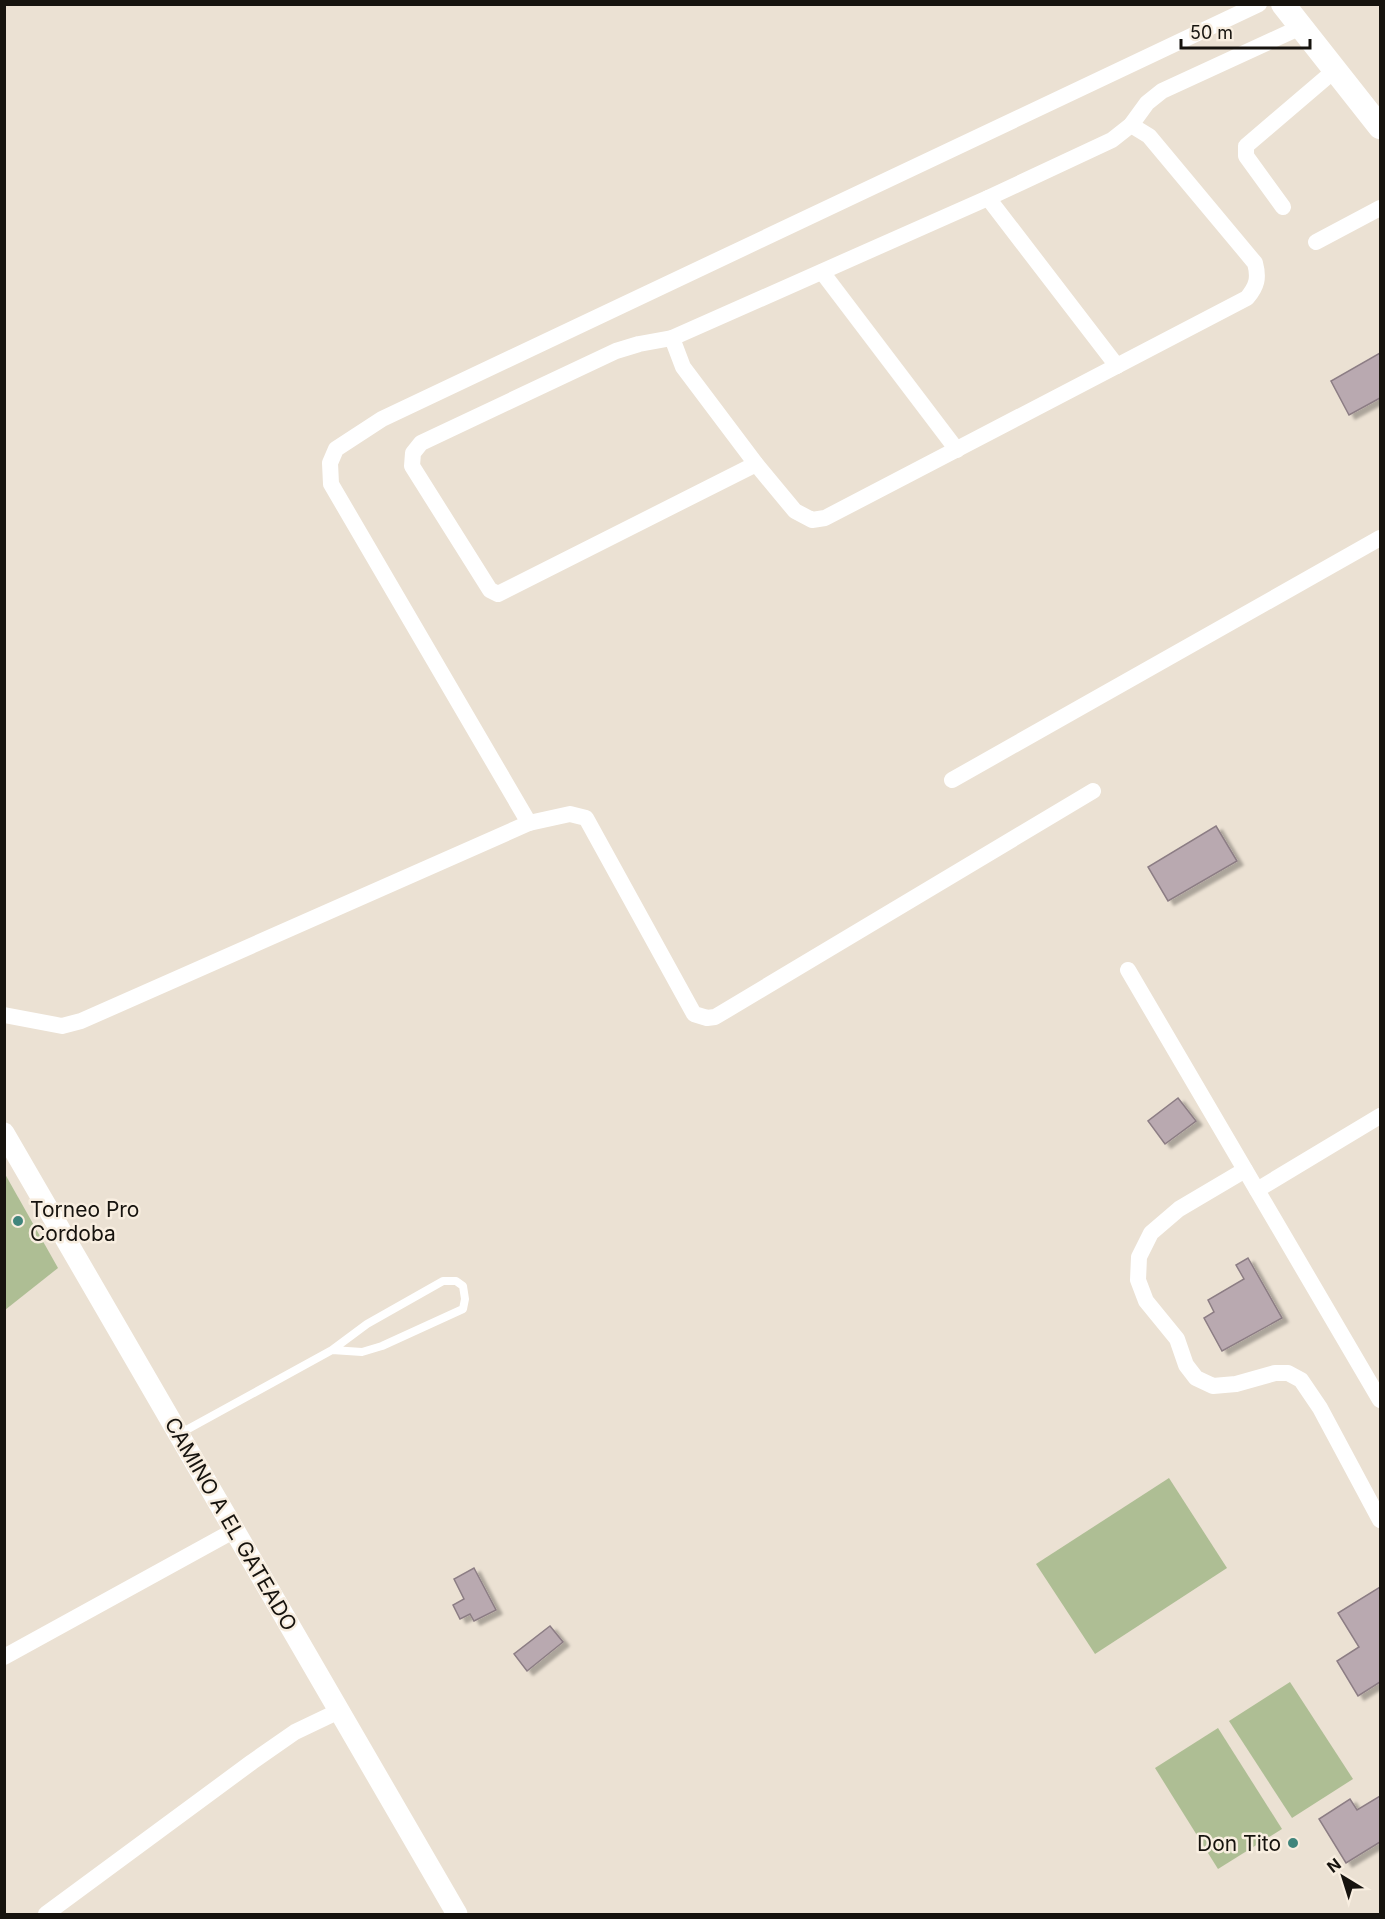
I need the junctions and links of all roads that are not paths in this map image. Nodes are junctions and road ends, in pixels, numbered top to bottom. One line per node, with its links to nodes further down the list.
1 (1259, 4): 19 (street)
2 (1283, 4): 3 (main road)
3 (1301, 27): 4 (main road); 5 (street)
4 (1335, 70): 6 (main road); 8 (street)
5 (1131, 125): 7 (street); 13 (street)
6 (1380, 127)
7 (988, 198): 11 (street); 13 (street)
8 (1283, 207)
9 (1380, 208): 10 (street)
10 (1316, 242)
11 (822, 272): 12 (street); 14 (street)
12 (672, 338): 15 (street); 15 (street)
13 (1118, 366): 14 (street)
14 (957, 450): 15 (street)
15 (756, 464)
16 (1380, 538): 17 (street)
17 (952, 780)
18 (1093, 791): 19 (street)
19 (529, 823): 21 (street)
20 (1128, 970): 24 (street)
21 (4, 1015)
22 (1380, 1116): 25 (street)
23 (4, 1133): 28 (street, CAMINO A EL GATEADO)
24 (1245, 1170): 25 (street); 29 (street)
25 (1257, 1190): 27 (street)
26 (332, 1350): 26 (lane); 28 (lane)
27 (1380, 1400)
28 (179, 1434): 30 (street, CAMINO A EL GATEADO)
29 (1380, 1520)
30 (235, 1530): 31 (street); 32 (street, CAMINO A EL GATEADO)
31 (4, 1657)
32 (339, 1711): 33 (street); 34 (street, CAMINO A EL GATEADO)
33 (46, 1914)
34 (457, 1914)

